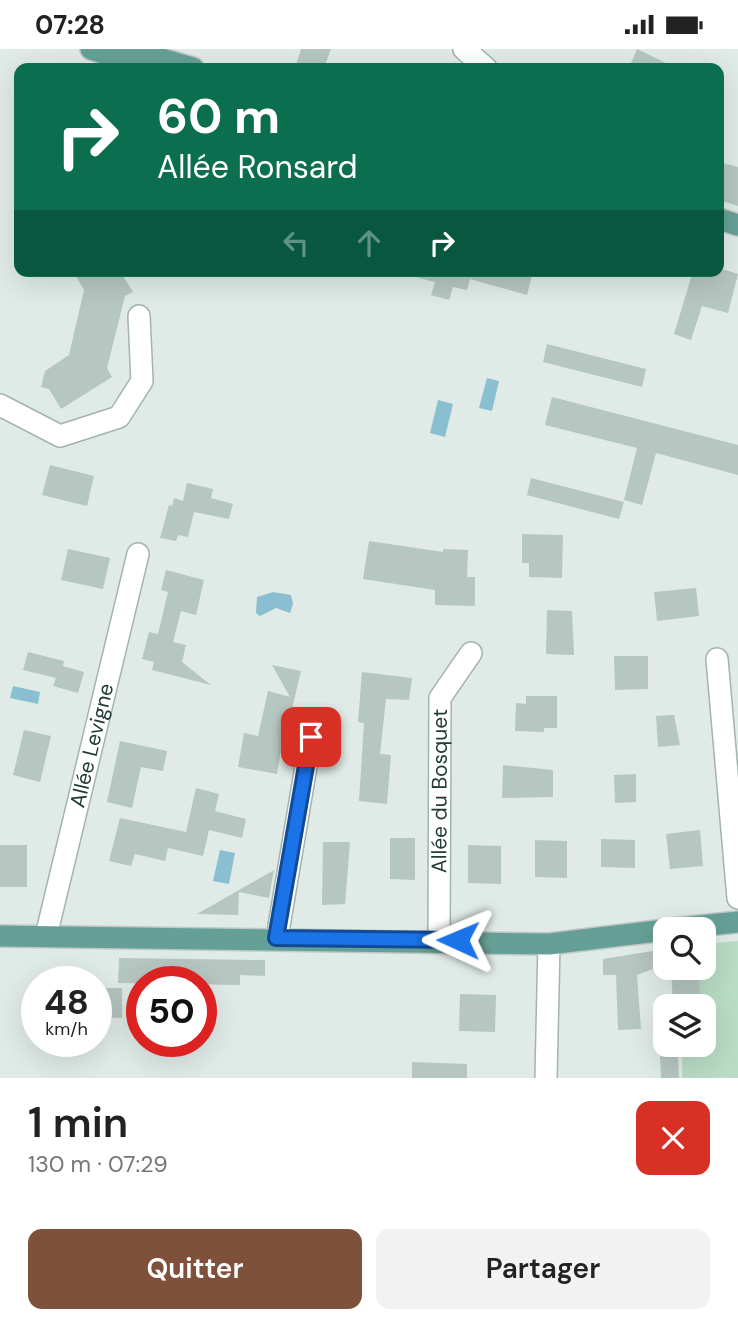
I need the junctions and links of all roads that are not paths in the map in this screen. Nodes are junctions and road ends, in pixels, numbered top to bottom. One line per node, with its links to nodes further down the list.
1 (91, 49): 3 (main road)
2 (464, 49): 6 (street)
3 (129, 52): 4 (main road); 5 (main road)
4 (146, 63)
5 (173, 63)
6 (480, 63)
7 (139, 316): 8 (street)
8 (0, 405)
9 (138, 554): 18 (street, Allée Levigne)
10 (471, 653): 20 (street, Allée du Bosquet)
11 (717, 659): 13 (street)
12 (311, 737): 19 (street)
13 (738, 898)
14 (738, 922): 15 (main road)
15 (716, 924)
16 (653, 931): 21 (main road)
17 (0, 936): 18 (main road)
18 (46, 936): 19 (main road)
19 (276, 938): 20 (main road)
20 (439, 940): 21 (main road)
21 (550, 944): 22 (street)
22 (546, 1078)

